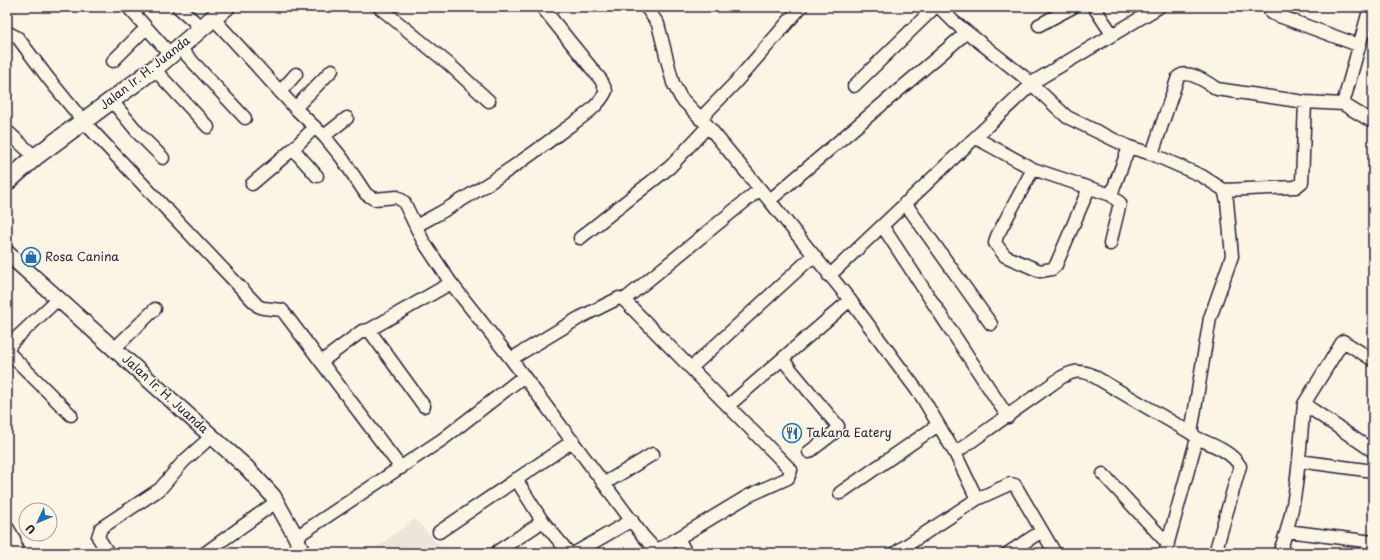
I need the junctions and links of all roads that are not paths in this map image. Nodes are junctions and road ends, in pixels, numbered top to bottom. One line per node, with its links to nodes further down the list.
1 (128, 7): 17 (street)
2 (178, 7): 15 (street)
3 (226, 7): 15 (main road, Jalan Ir. H. Juanda)
4 (379, 7): 31 (street)
5 (542, 7): 60 (street)
6 (646, 7): 39 (street)
7 (802, 7): 39 (street)
8 (935, 7): 28 (street)
9 (939, 7): 19 (street)
10 (1073, 7): 16 (street)
11 (1094, 7): 20 (street)
12 (1159, 7): 20 (street)
13 (1370, 7): 21 (street)
14 (1271, 13): 21 (street)
15 (207, 23): 22 (main road, Jalan Ir. H. Juanda); 29 (street)
16 (1039, 25)
17 (146, 28): 22 (street); 23 (street)
18 (7, 32): 37 (street)
19 (967, 32): 27 (street); 58 (street)
20 (1112, 34): 27 (street)
21 (1358, 45): 33 (street)
22 (175, 51): 24 (main road, Jalan Ir. H. Juanda); 35 (street)
23 (113, 60)
24 (154, 69): 30 (main road, Jalan Ir. H. Juanda); 40 (street)
25 (332, 70): 34 (street)
26 (296, 74): 29 (street)
27 (1032, 85): 44 (street); 45 (street)
28 (854, 86)
29 (280, 92): 34 (street)
30 (112, 101): 37 (main road, Jalan Ir. H. Juanda); 49 (street)
31 (488, 101)
32 (1305, 102): 33 (street); 47 (street); 56 (street)
33 (1343, 104): 38 (street)
34 (295, 108): 41 (street)
35 (245, 118)
36 (347, 118): 43 (street)
37 (83, 121): 48 (main road, Jalan Ir. H. Juanda); 79 (street)
38 (1373, 122)
39 (704, 123): 55 (street); 62 (street)
40 (208, 127)
41 (315, 127): 43 (street); 46 (street)
42 (7, 131): 48 (street)
43 (324, 136): 60 (street)
44 (976, 138): 50 (street); 59 (street)
45 (1129, 147): 47 (street); 57 (street)
46 (293, 149): 51 (street); 53 (street)
47 (1152, 154): 56 (street)
48 (35, 157): 52 (main road, Jalan Ir. H. Juanda)
49 (163, 158)
50 (1032, 169): 54 (street); 54 (street)
51 (317, 176)
52 (7, 182)
53 (252, 184)
54 (1089, 188): 57 (street)
55 (760, 189): 58 (street); 69 (street)
56 (1224, 190): 89 (street)
57 (1111, 195): 63 (street)
58 (770, 200): 65 (street)
59 (905, 203): 61 (street); 72 (street)
60 (416, 226): 67 (street)
61 (883, 227): 66 (street); 86 (street)
62 (580, 238)
63 (1110, 244)
64 (7, 253): 68 (street, Jalan Ir. H. Juanda)
65 (813, 256): 66 (street); 80 (street)
66 (829, 276): 70 (street)
67 (451, 283): 73 (street); 76 (street)
68 (58, 299): 74 (street, Jalan Ir. H. Juanda); 75 (street)
69 (624, 300): 76 (street); 80 (street)
70 (850, 300): 77 (street); 87 (street)
71 (155, 309): 74 (street)
72 (991, 324)
73 (369, 330): 79 (street); 83 (street)
74 (114, 349): 88 (street, Jalan Ir. H. Juanda)
75 (8, 354): 85 (street)
76 (511, 359): 81 (street)
77 (782, 359): 84 (street); 92 (street)
78 (1373, 360): 82 (street)
79 (321, 362): 96 (street)
80 (691, 368): 84 (street)
81 (524, 376): 90 (street); 96 (street)
82 (1304, 404): 91 (street); 95 (street)
83 (424, 406)
84 (728, 406): 111 (street)
85 (71, 415)
86 (1008, 417): 89 (street); 93 (street)
87 (938, 425): 93 (street); 101 (street)
88 (212, 436): 103 (street, Jalan Ir. H. Juanda); 117 (street)
89 (1194, 436): 114 (street); 126 (street)
90 (572, 441): 99 (street); 100 (street)
91 (1373, 451)
92 (809, 452)
93 (955, 453): 102 (street)
94 (653, 454): 100 (street)
95 (1299, 461): 97 (street); 109 (street)
96 (401, 468): 110 (street)
97 (1373, 471)
98 (1104, 474): 114 (street)
99 (516, 479): 104 (street); 108 (street)
100 (605, 483): 105 (street)
101 (840, 493)
102 (977, 499): 107 (street); 123 (street)
103 (276, 502): 110 (street, Jalan Ir. H. Juanda); 118 (street)
104 (541, 519): 115 (street); 120 (street)
105 (632, 520): 111 (street); 121 (street)
106 (7, 527): 112 (street)
107 (1042, 531): 124 (street); 125 (street)
108 (440, 532)
109 (1288, 532): 113 (street); 127 (street)
110 (296, 537): 119 (street, Jalan Ir. H. Juanda)
111 (678, 538): 122 (street)
112 (10, 540): 116 (street)
113 (1373, 542)
114 (1167, 548)
115 (498, 551)
116 (17, 553)
117 (108, 553)
118 (205, 553)
119 (302, 553)
120 (569, 553)
121 (575, 553)
122 (686, 553)
123 (895, 553)
124 (1008, 553)
125 (1055, 553)
126 (1215, 553)
127 (1279, 553)

